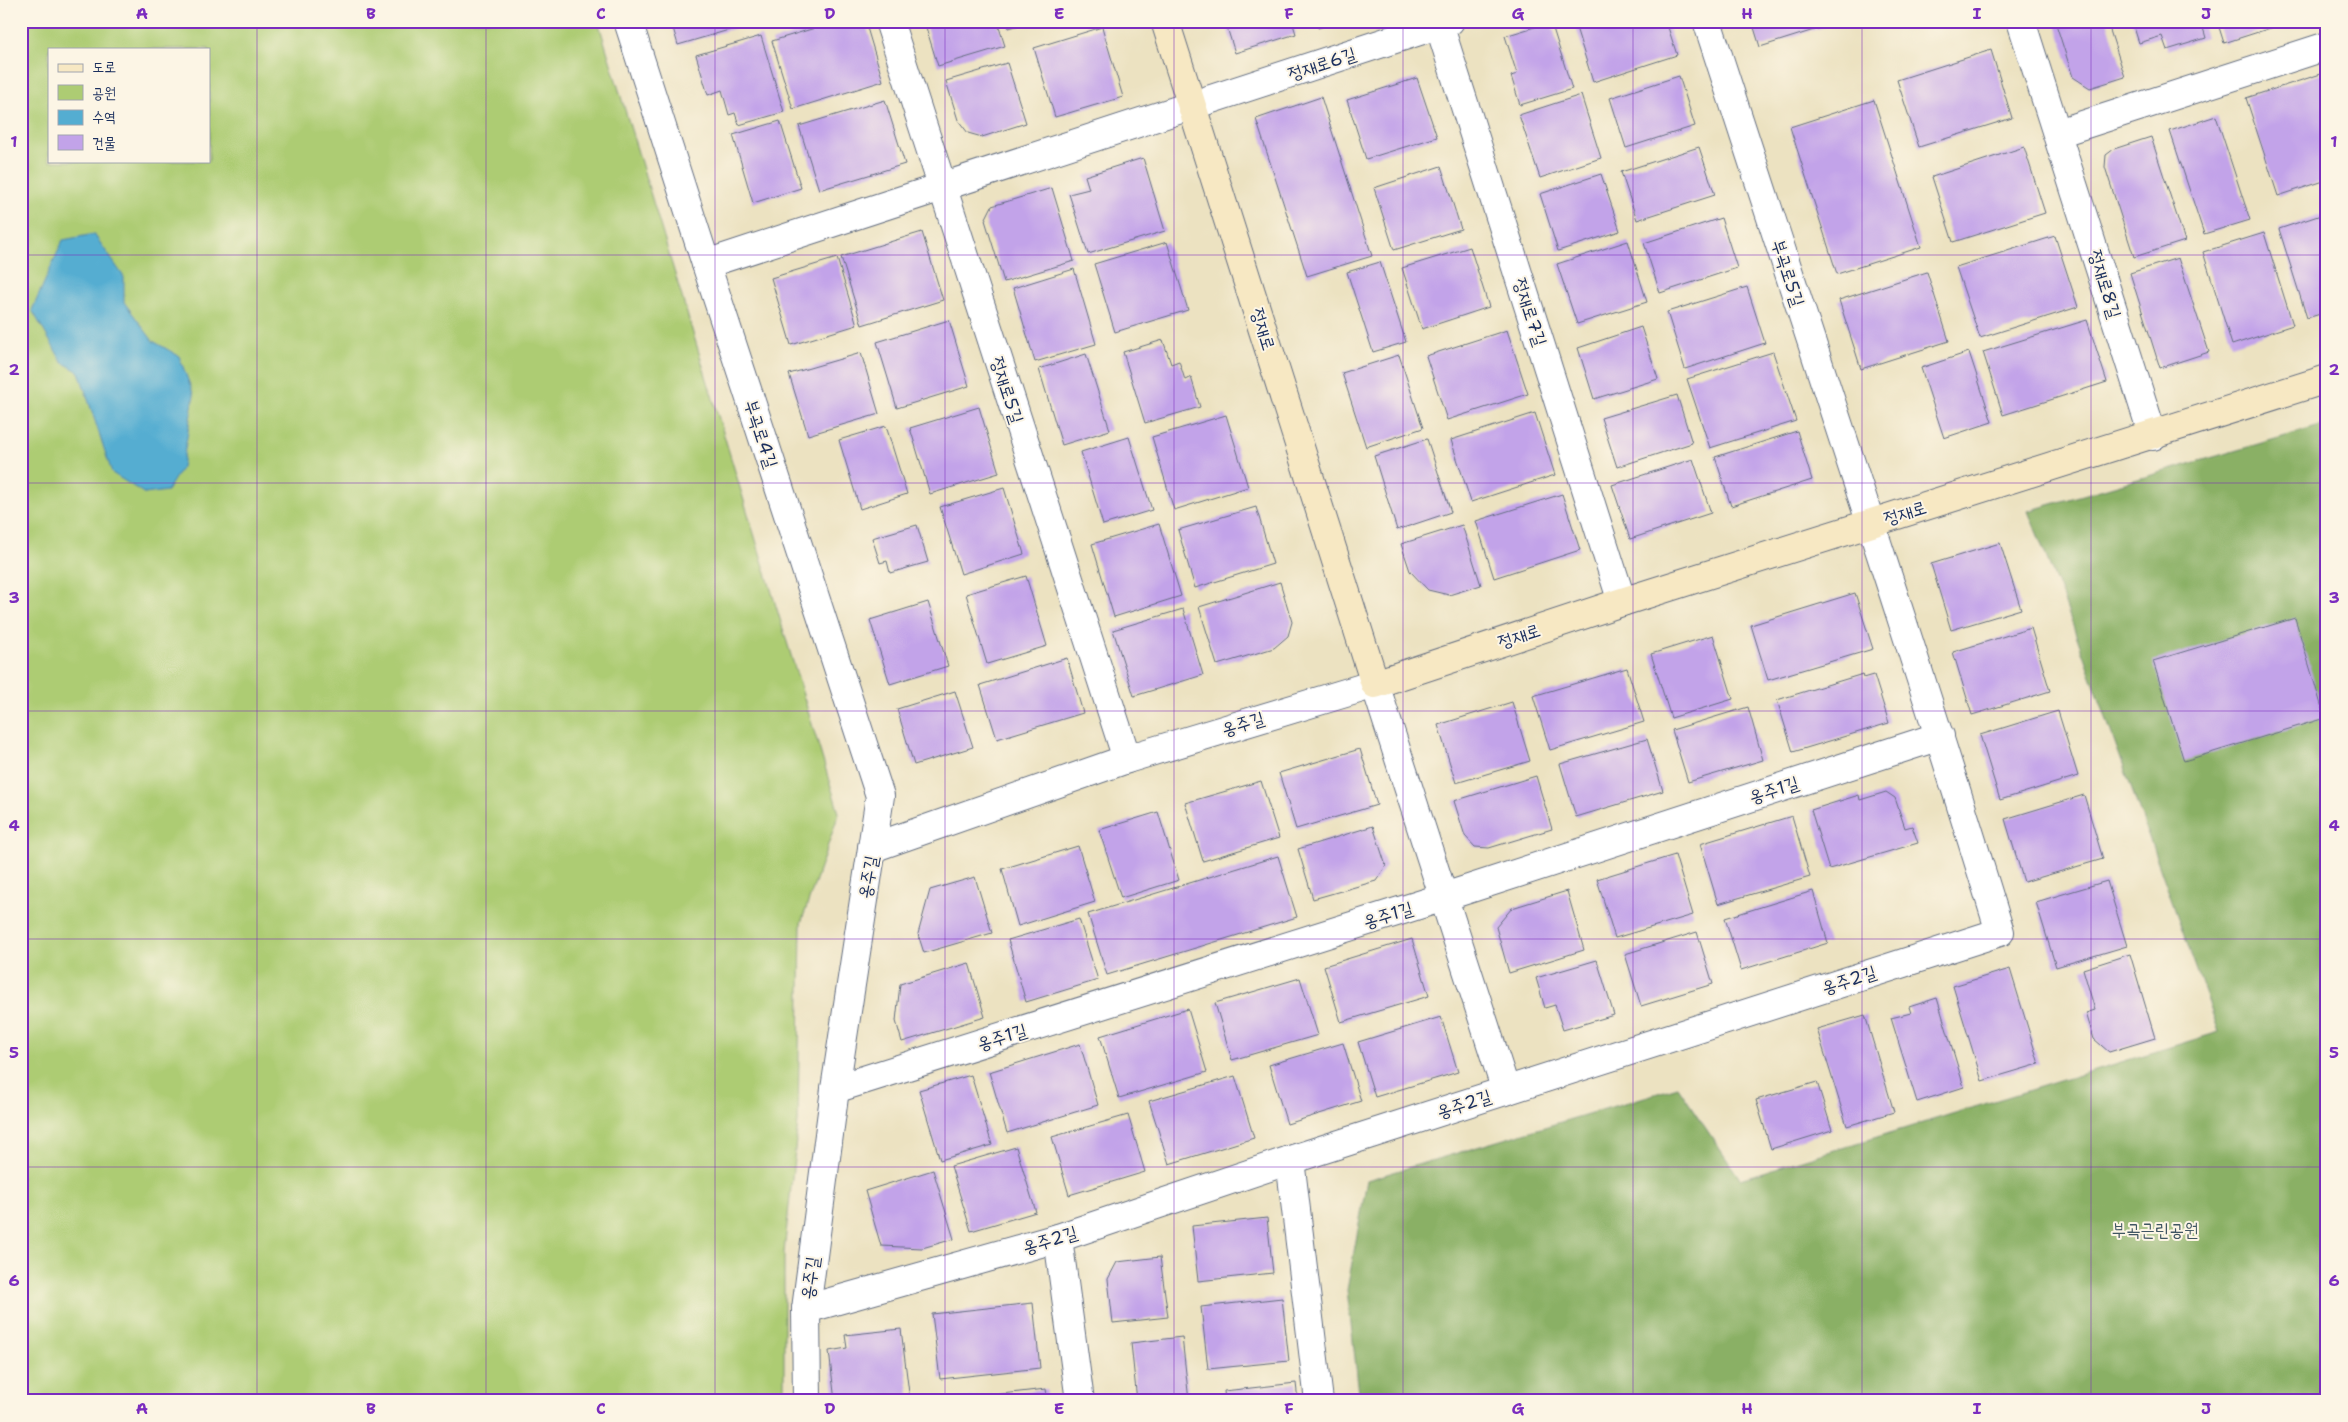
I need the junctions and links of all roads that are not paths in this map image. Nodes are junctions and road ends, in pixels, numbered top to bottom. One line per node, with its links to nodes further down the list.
1 (628, 21): 11 (street, 부곡로4길)
2 (889, 21): 10 (street, 정재로5길)
3 (1165, 21): 8 (street, 정재로)
4 (1707, 21): 14 (street, 부곡로5길)
5 (2021, 21): 9 (street, 정재로8길)
6 (1442, 22): 8 (street, 정재로6길); 15 (street, 정재로7길)
7 (2327, 46): 9 (street)
8 (1194, 107): 10 (street, 정재로6길); 16 (street, 정재로)
9 (2058, 133): 13 (street, 정재로8길)
10 (941, 187): 11 (street, 정재로6길); 18 (street, 정재로5길)
11 (706, 264): 19 (street, 부곡로4길)
12 (2327, 379): 13 (street, 정재로)
13 (2153, 436): 14 (street, 정재로)
14 (1869, 524): 15 (street, 정재로); 17 (street, 옹주2길)
15 (1622, 602): 16 (street, 정재로)
16 (1375, 684): 18 (street, 옹주길); 20 (street)
17 (1940, 736): 20 (street, 옹주1길); 22 (street, 옹주2길)
18 (1127, 759): 19 (street, 옹주길)
19 (872, 848): 21 (street, 옹주길)
20 (1444, 897): 21 (street, 옹주1길); 22 (street)
21 (835, 1089): 25 (street, 옹주길)
22 (1506, 1091): 23 (street, 옹주2길)
23 (1290, 1160): 24 (street, 옹주2길); 28 (street)
24 (1058, 1238): 25 (street, 옹주2길); 27 (street)
25 (806, 1309): 26 (street, 옹주길)
26 (807, 1401)
27 (1080, 1401)
28 (1319, 1401)

